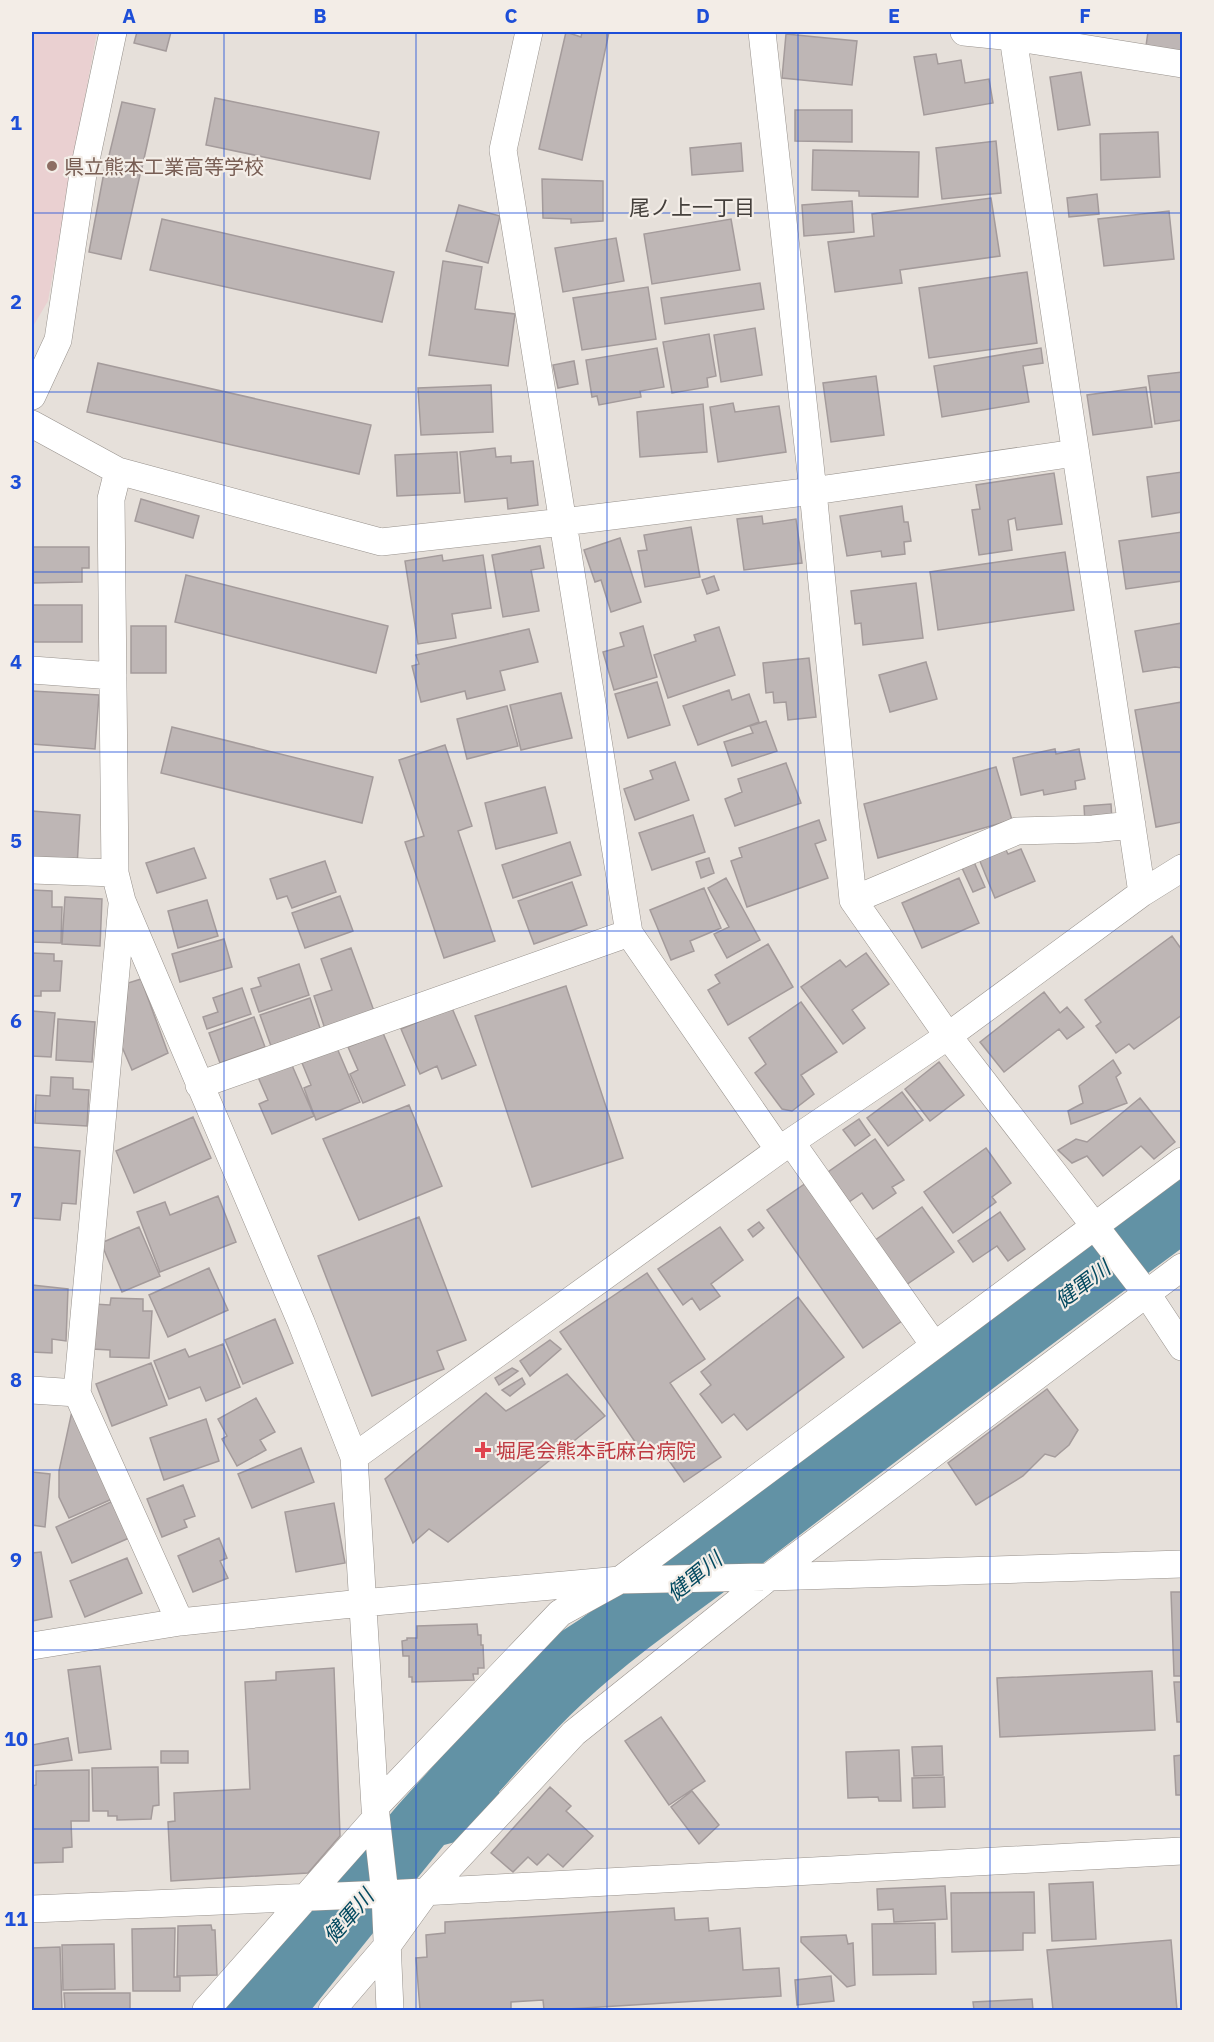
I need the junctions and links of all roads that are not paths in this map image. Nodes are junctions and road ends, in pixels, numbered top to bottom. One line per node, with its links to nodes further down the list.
1 (113, 32): 7 (street)
2 (529, 32): 12 (street)
3 (762, 32): 11 (street)
4 (964, 32): 5 (street)
5 (1013, 34): 6 (street); 9 (street)
6 (1182, 64)
7 (32, 396)
8 (32, 424): 10 (street)
9 (1076, 453): 11 (street); 15 (street)
10 (118, 471): 12 (street); 14 (street)
11 (813, 491): 12 (street); 20 (street)
12 (563, 522): 22 (street)
13 (32, 670): 14 (street)
14 (113, 676): 18 (street)
15 (1132, 825): 19 (street); 20 (street)
16 (1182, 867): 19 (street)
17 (32, 870): 18 (street)
18 (115, 873): 21 (street)
19 (1142, 893): 23 (street)
20 (853, 900): 23 (street)
21 (122, 901): 24 (street); 33 (street)
22 (629, 933): 24 (street); 25 (street)
23 (948, 1036): 25 (street); 27 (street)
24 (199, 1084): 34 (street)
25 (785, 1146): 30 (street); 34 (street)
26 (1182, 1161): 27 (street)
27 (1094, 1227): 29 (street); 30 (street)
28 (1182, 1267): 29 (street)
29 (1147, 1294): 31 (street); 36 (street)
30 (934, 1345): 37 (street)
31 (1182, 1347)
32 (32, 1390): 33 (street)
33 (77, 1393): 39 (street)
34 (354, 1457): 38 (street)
35 (1182, 1564): 36 (street)
36 (769, 1577): 37 (street); 43 (street)
37 (620, 1580): 38 (street); 41 (street)
38 (362, 1603): 39 (street); 41 (street)
39 (180, 1622): 40 (street)
40 (32, 1646)
41 (376, 1812): 44 (street); 45 (street)
42 (1182, 1851): 43 (street)
43 (426, 1892): 44 (street); 47 (street)
44 (385, 1894): 45 (street); 47 (street)
45 (304, 1897): 46 (street); 48 (street)
46 (32, 1909)
47 (387, 1946): 49 (street); 50 (street)
48 (206, 2010)
49 (332, 2010)
50 (390, 2010)

